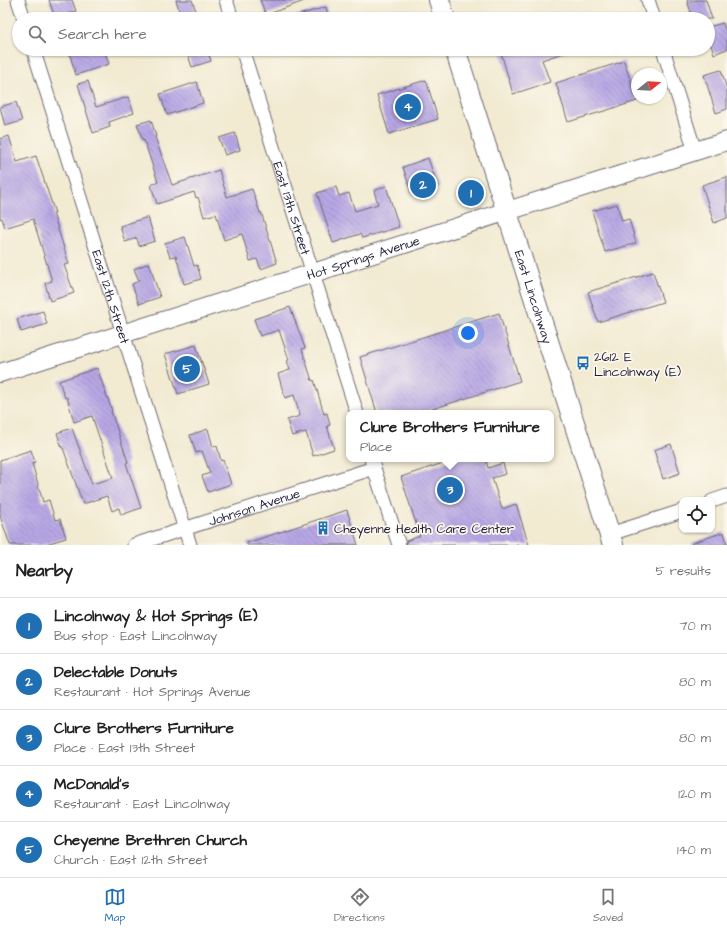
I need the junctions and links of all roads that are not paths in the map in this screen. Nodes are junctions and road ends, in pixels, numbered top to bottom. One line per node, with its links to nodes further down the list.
1 (18, 0): 5 (street)
2 (226, 0): 6 (street)
3 (439, 0): 7 (main road)
4 (648, 0): 8 (street)
5 (22, 12)
6 (230, 12)
7 (443, 12)
8 (652, 12)
9 (35, 56): 17 (street, East 12th Street)
10 (244, 56): 16 (street, East 13th Street)
11 (457, 56): 15 (main road, East Lincolnway)
12 (665, 56): 14 (street)
13 (727, 142): 14 (street, Hot Springs Avenue)
14 (695, 152): 15 (street, Hot Springs Avenue)
15 (507, 211): 16 (street, Hot Springs Avenue); 25 (main road, East Lincolnway)
16 (313, 273): 17 (street, Hot Springs Avenue); 19 (street, East 13th Street)
17 (123, 334): 18 (street, Hot Springs Avenue); 24 (street, East 12th Street)
18 (0, 374)
19 (356, 410)
20 (373, 464): 24 (street, Johnson Avenue); 28 (street)
21 (727, 496): 22 (street)
22 (715, 500)
23 (679, 512): 25 (street)
24 (184, 529): 26 (street, Johnson Avenue); 27 (street, East 12th Street)
25 (612, 540)
26 (134, 545)
27 (190, 545)
28 (399, 545)

